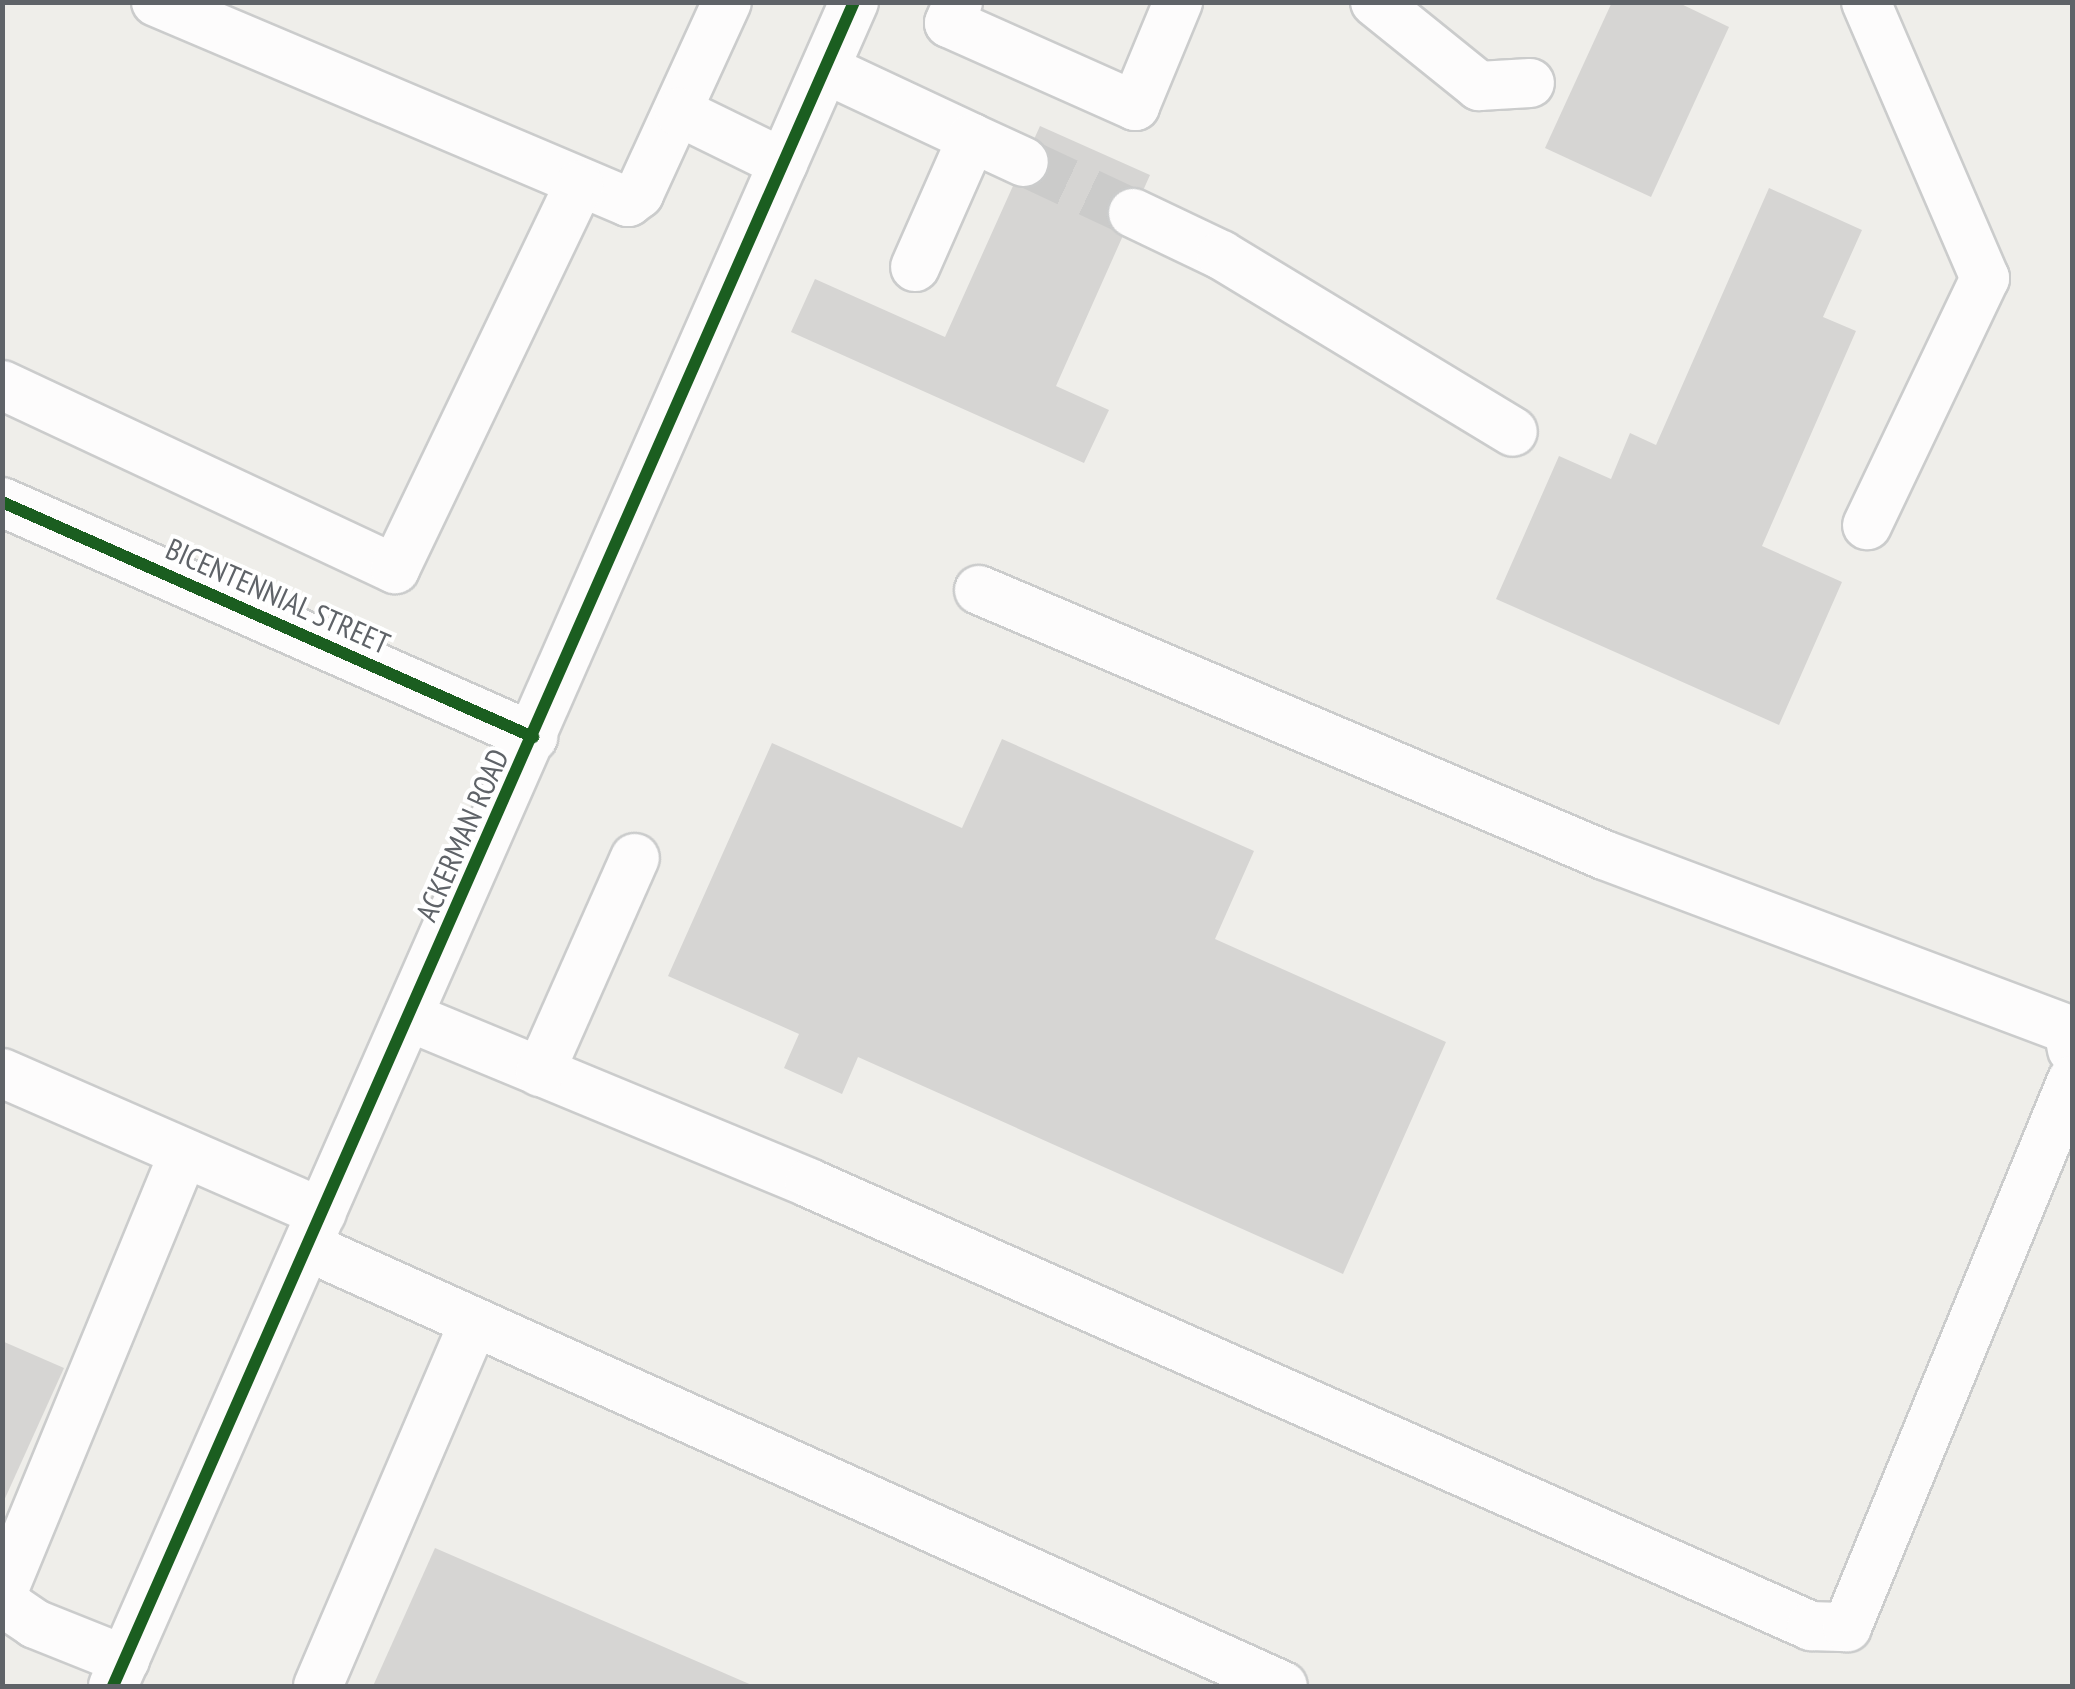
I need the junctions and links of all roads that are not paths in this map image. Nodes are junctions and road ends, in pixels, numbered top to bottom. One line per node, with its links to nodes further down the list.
1 (156, 2): 14 (street)
2 (727, 2): 10 (street)
3 (854, 2): 8 (street, ACKERMAN ROAD)
4 (958, 2): 5 (street)
5 (1178, 2)
6 (1375, 2): 9 (street)
7 (1866, 2): 20 (street)
8 (825, 68): 11 (street); 13 (street, ACKERMAN ROAD)
9 (1530, 83)
10 (679, 112): 13 (street); 14 (street)
11 (972, 138): 12 (street); 16 (street)
12 (1024, 162)
13 (784, 164): 22 (street, ACKERMAN ROAD)
14 (580, 184): 17 (street)
15 (1133, 213): 18 (street)
16 (915, 267)
17 (2, 386)
18 (1513, 432)
19 (2, 502): 22 (street, BICENTENNIAL STREET)
20 (1866, 525)
21 (979, 590): 25 (street)
22 (533, 737): 24 (street, ACKERMAN ROAD)
23 (635, 858): 26 (street)
24 (409, 1017): 26 (street); 30 (street, ACKERMAN ROAD)
25 (2072, 1050)
26 (540, 1072): 28 (street)
27 (2, 1073): 29 (street)
28 (2072, 1080)
29 (184, 1152): 30 (street); 32 (street)
30 (315, 1230): 31 (street); 33 (street, ACKERMAN ROAD)
31 (474, 1322): 34 (street); 35 (street)
32 (2, 1594): 33 (street)
33 (119, 1673)
34 (318, 1686)
35 (1282, 1686)

